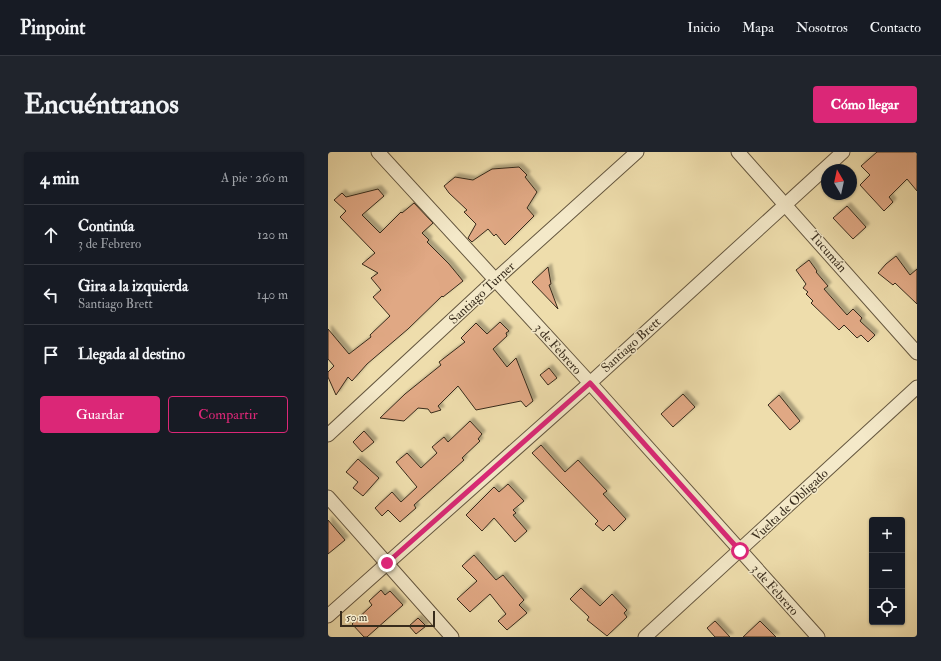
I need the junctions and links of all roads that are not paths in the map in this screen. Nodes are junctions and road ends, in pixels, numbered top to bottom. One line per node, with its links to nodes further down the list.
1 (378, 152): 6 (street, 3 de Febrero)
2 (637, 152): 6 (street, Santiago Turner)
3 (738, 152): 5 (street, Tucumán)
4 (843, 152): 5 (street, Santiago Brett)
5 (786, 204): 7 (street, Tucumán); 8 (street, Santiago Brett)
6 (495, 280): 8 (street, 3 de Febrero); 10 (street, Santiago Turner)
7 (917, 354)
8 (590, 383): 12 (street, 3 de Febrero); 13 (street, Santiago Brett)
9 (917, 387): 12 (street, Vuelta de Obligado)
10 (328, 435)
11 (328, 496): 13 (street)
12 (740, 551): 16 (street, Vuelta de Obligado); 17 (street, 3 de Febrero)
13 (387, 563): 14 (street, Santiago Brett); 15 (street)
14 (328, 616)
15 (452, 637)
16 (645, 637)
17 (818, 637)

